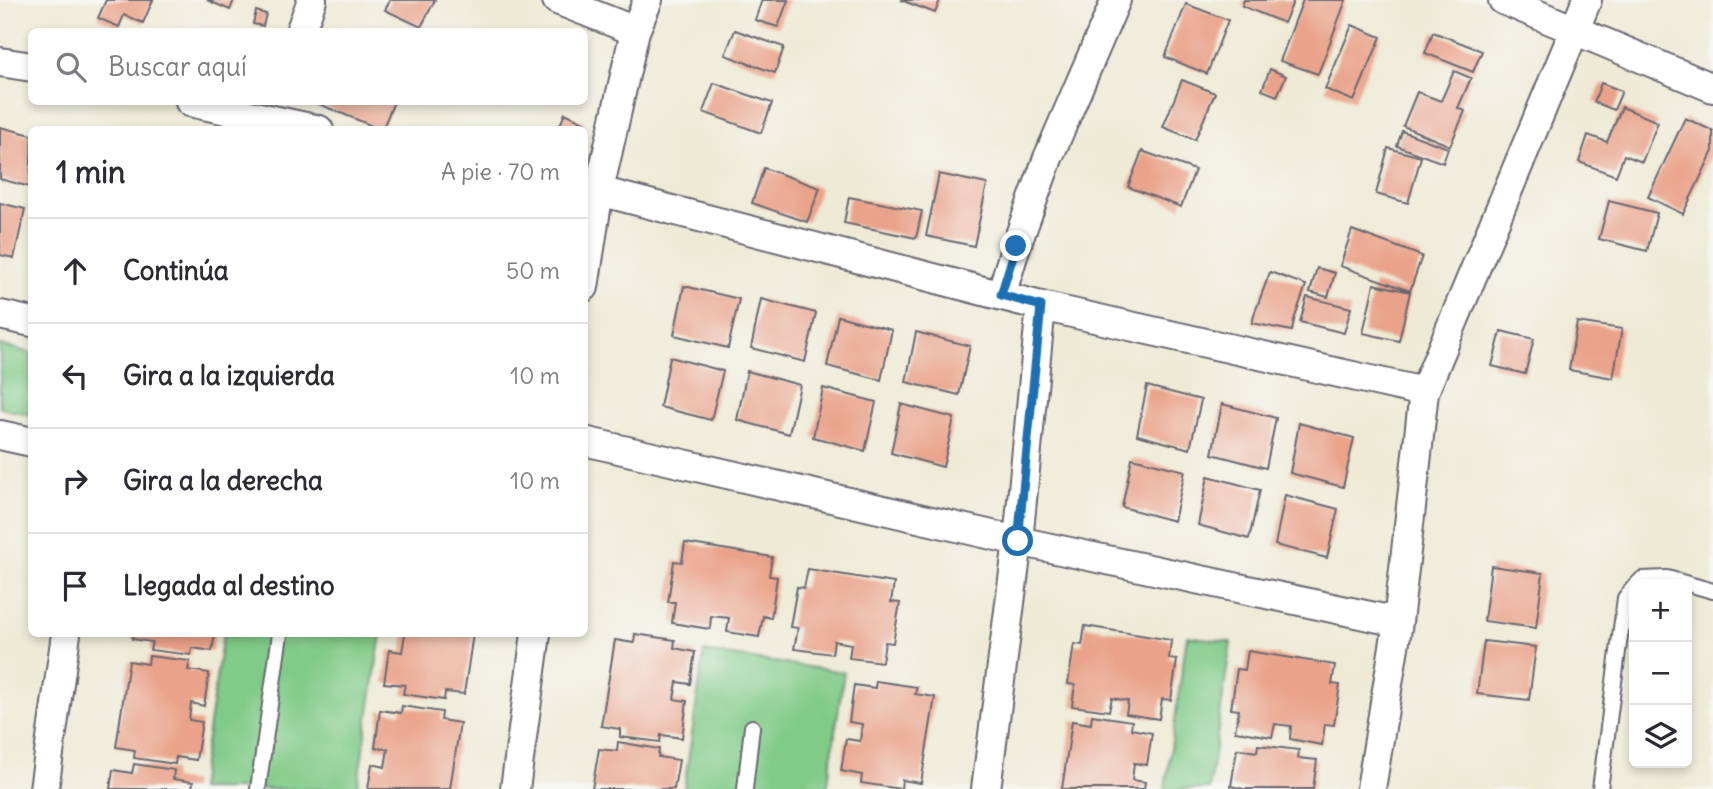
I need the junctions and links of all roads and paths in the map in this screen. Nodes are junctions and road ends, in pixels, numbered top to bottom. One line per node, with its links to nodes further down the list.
1 (312, 0): 7 (street)
2 (557, 0): 9 (street)
3 (648, 0): 9 (street)
4 (1116, 0): 18 (street)
5 (1503, 0): 8 (street)
6 (1587, 0): 8 (street)
7 (302, 28)
8 (1574, 30): 12 (street); 22 (street)
9 (635, 31): 16 (street)
10 (0, 61): 11 (street)
11 (28, 66)
12 (1713, 88)
13 (220, 105): 14 (street)
14 (270, 110): 15 (street)
15 (309, 126)
16 (592, 188): 17 (street); 18 (street)
17 (588, 238)
18 (1001, 295): 19 (street)
19 (1041, 306): 22 (street); 26 (street)
20 (0, 315): 21 (street)
21 (28, 321)
22 (1424, 392): 30 (street)
23 (0, 435): 24 (street)
24 (28, 441)
25 (588, 442): 26 (street)
26 (1018, 541): 30 (street); 39 (street)
27 (1692, 585): 28 (lane)
28 (1713, 590)
29 (1629, 594): 41 (lane)
30 (1398, 622): 40 (street)
31 (66, 637): 35 (street)
32 (280, 637): 36 (lane)
33 (536, 637): 37 (street)
34 (752, 727): 38 (lane)
35 (44, 789)
36 (258, 789)
37 (515, 789)
38 (745, 789)
39 (986, 789)
40 (1371, 789)
41 (1600, 789)

